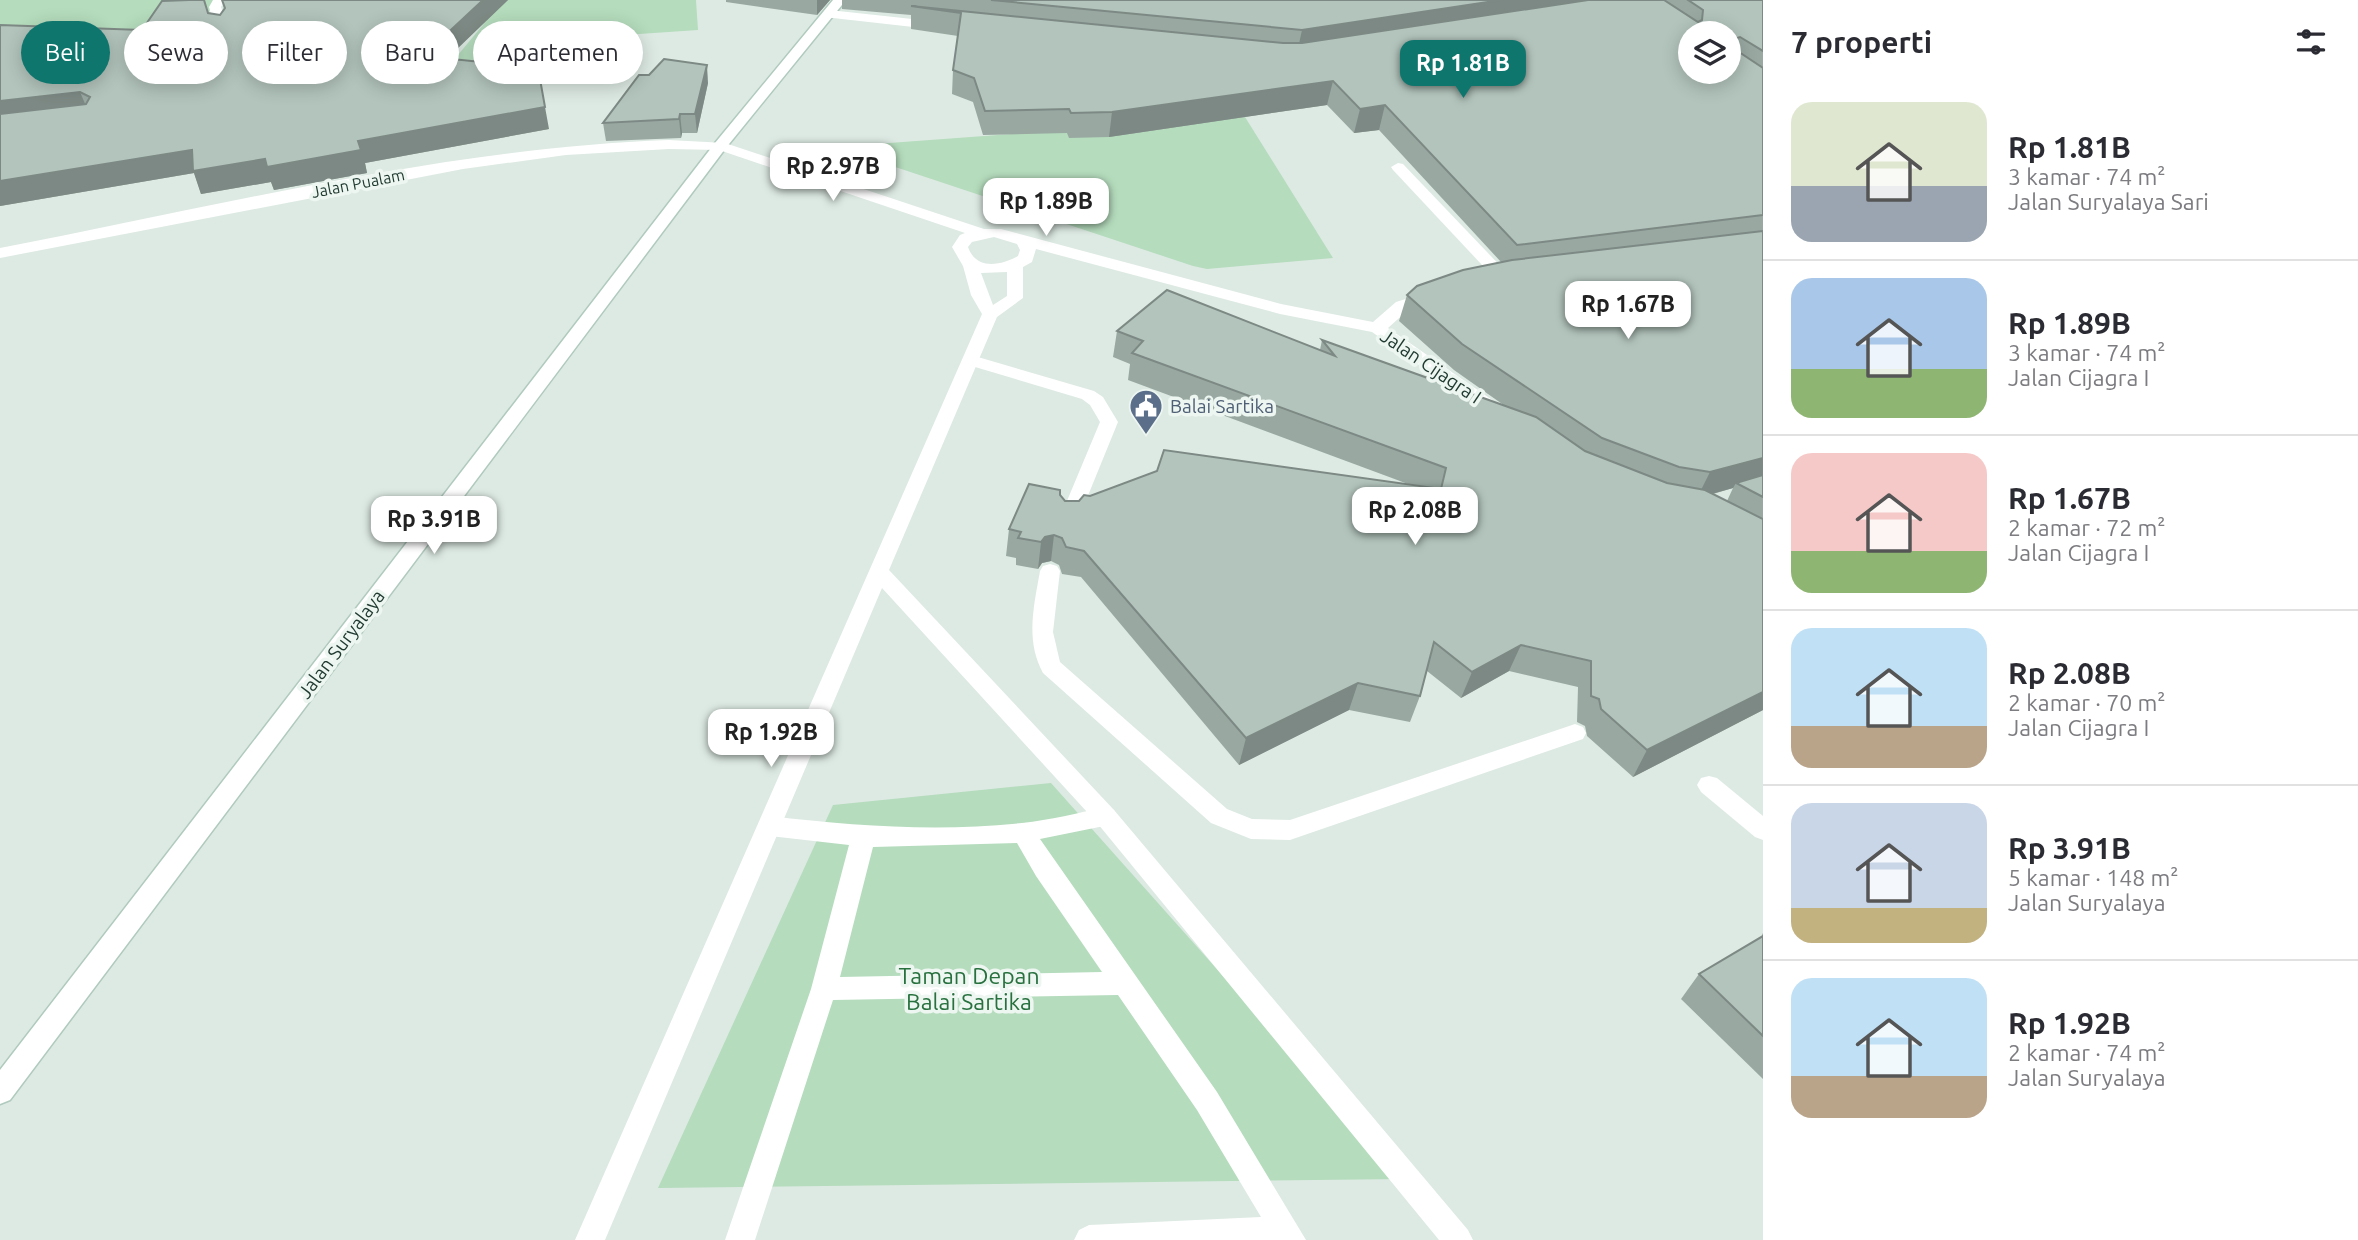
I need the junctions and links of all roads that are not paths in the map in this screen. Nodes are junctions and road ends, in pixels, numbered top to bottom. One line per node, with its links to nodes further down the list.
1 (219, 0): 3 (street)
2 (835, 7): 4 (street); 5 (street, Jalan Suryalaya)
3 (219, 21)
4 (951, 27)
5 (720, 146): 7 (street); 9 (street, Jalan Pualam); 31 (street, Jalan Suryalaya)
6 (1398, 167): 13 (street)
7 (967, 233): 8 (street, Jalan Cijagra I); 12 (street)
8 (1023, 241): 10 (street, Jalan Cijagra I); 11 (street)
9 (0, 253)
10 (1070, 255): 11 (street, Jalan Cijagra I); 16 (street, Jalan Cijagra I)
11 (1020, 262): 12 (street, Jalan Cijagra I); 15 (street)
12 (970, 263): 15 (street)
13 (1503, 278)
14 (1450, 289): 16 (street)
15 (990, 314): 17 (street)
16 (1377, 328): 18 (street, Jalan Cijagra I)
17 (971, 360): 19 (street); 21 (street)
18 (1502, 416)
19 (1069, 520)
20 (1050, 571): 22 (street)
21 (879, 572): 24 (street); 25 (street)
22 (1575, 733)
23 (1710, 785): 26 (street)
24 (1105, 817): 27 (street); 36 (street)
25 (770, 825): 28 (street); 33 (street)
26 (1763, 830)
27 (1024, 833): 28 (street); 29 (street)
28 (863, 837): 30 (street)
29 (1124, 983): 30 (street); 32 (street)
30 (824, 989): 34 (street)
31 (3, 1082)
32 (1287, 1235): 35 (street)
33 (590, 1240)
34 (740, 1240)
35 (1089, 1240)
36 (1458, 1240)

